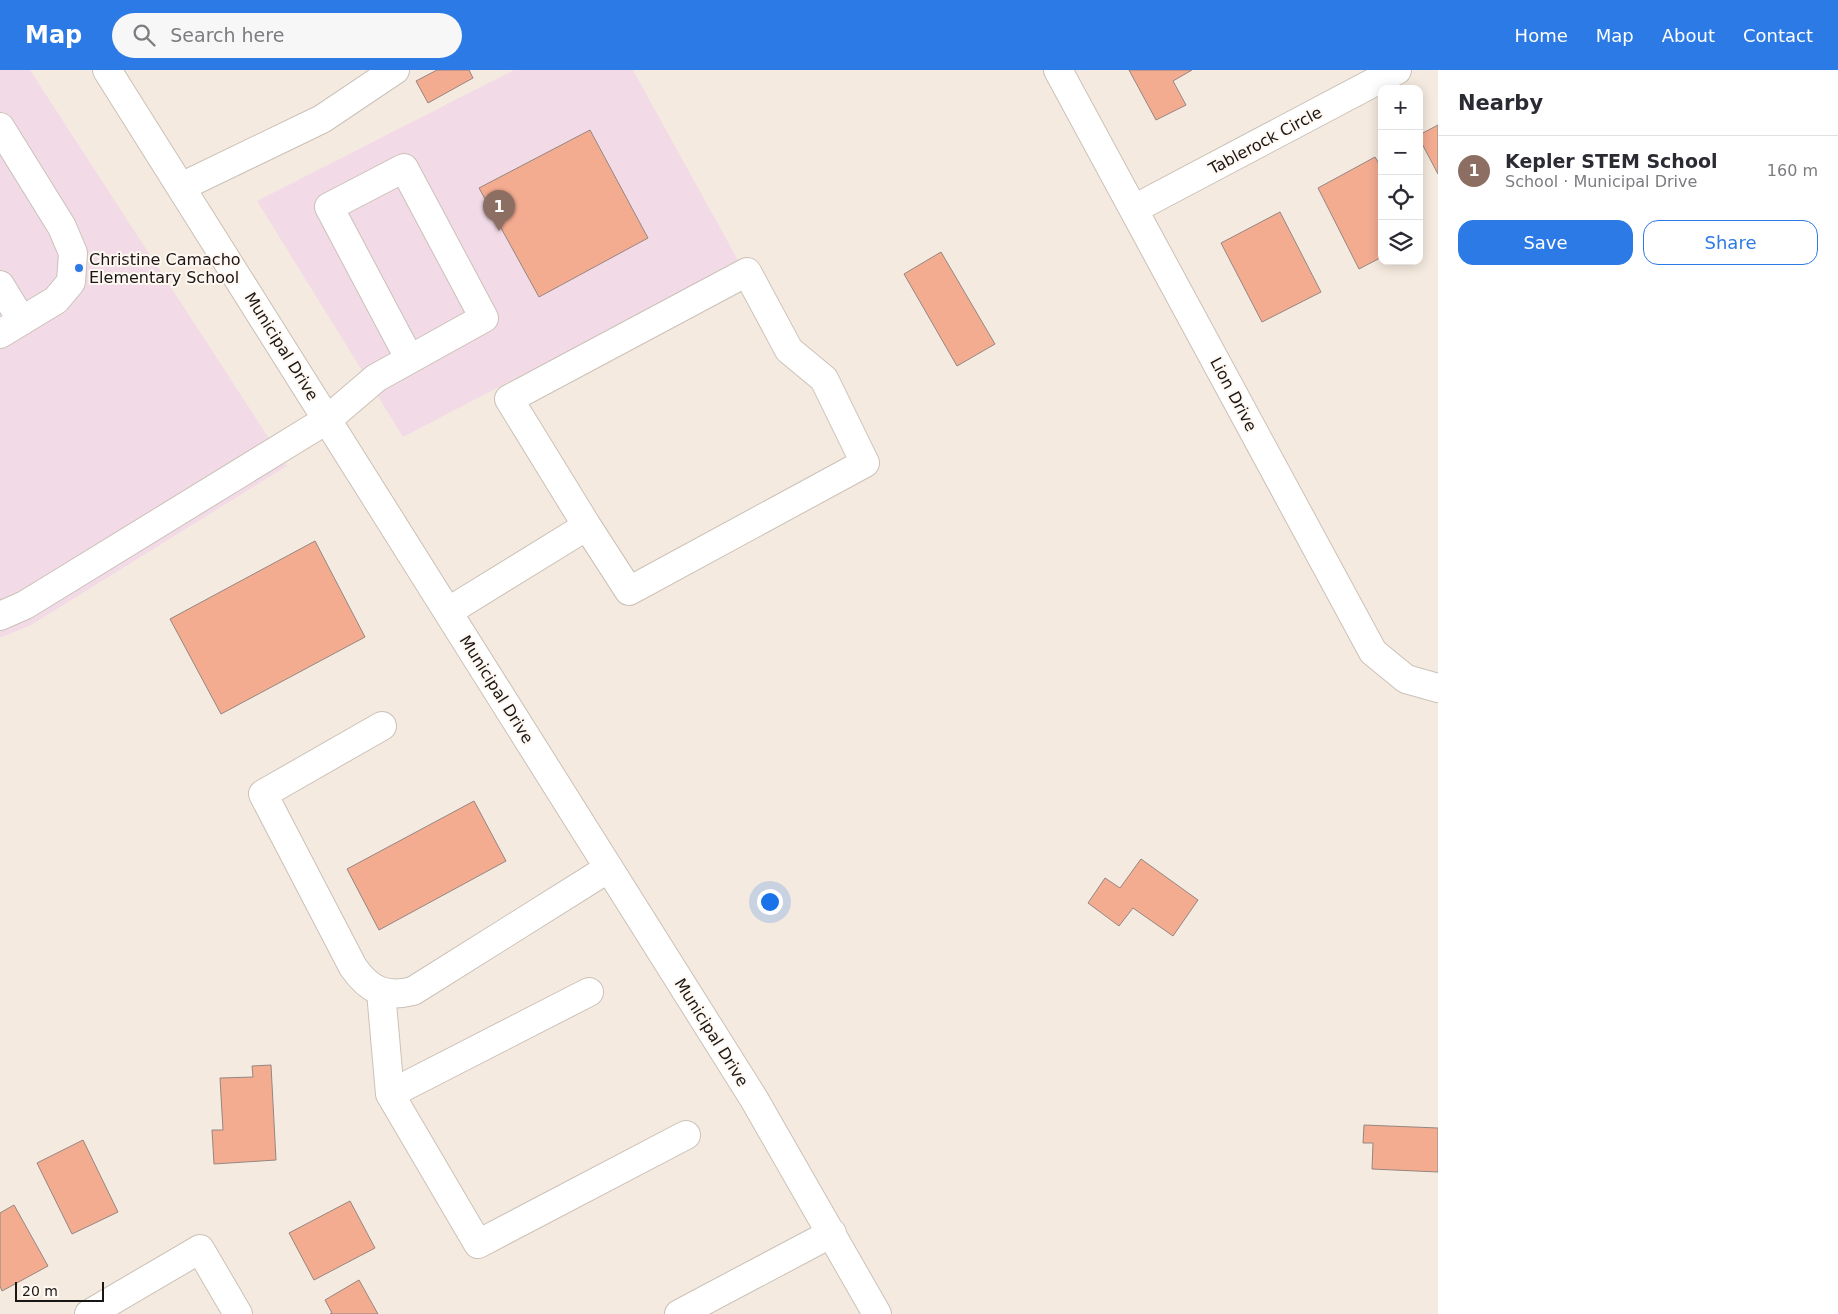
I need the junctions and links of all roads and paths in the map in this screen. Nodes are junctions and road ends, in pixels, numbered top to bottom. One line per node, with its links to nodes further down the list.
1 (107, 70): 6 (street, Municipal Drive)
2 (395, 70): 6 (street)
3 (1058, 70): 7 (street, Lion Drive)
4 (1397, 70): 7 (street, Tablerock Circle)
5 (0, 127): 9 (street)
6 (181, 187): 11 (street, Municipal Drive)
7 (1134, 210): 15 (street, Lion Drive)
8 (0, 285): 9 (street)
9 (11, 328)
10 (409, 358): 10 (street); 11 (street)
11 (328, 419): 13 (street, Municipal Drive); 14 (street)
12 (587, 526): 12 (street); 13 (street)
13 (449, 611): 17 (street, Municipal Drive)
14 (0, 616)
15 (1438, 688)
16 (382, 726): 18 (street)
17 (609, 868): 18 (street); 22 (street, Municipal Drive)
18 (381, 992): 20 (street)
19 (589, 992): 20 (street)
20 (390, 1094): 21 (street)
21 (686, 1135)
22 (832, 1233): 25 (street); 26 (street, Municipal Drive)
23 (89, 1314): 24 (street)
24 (238, 1314)
25 (679, 1314)
26 (877, 1314)

